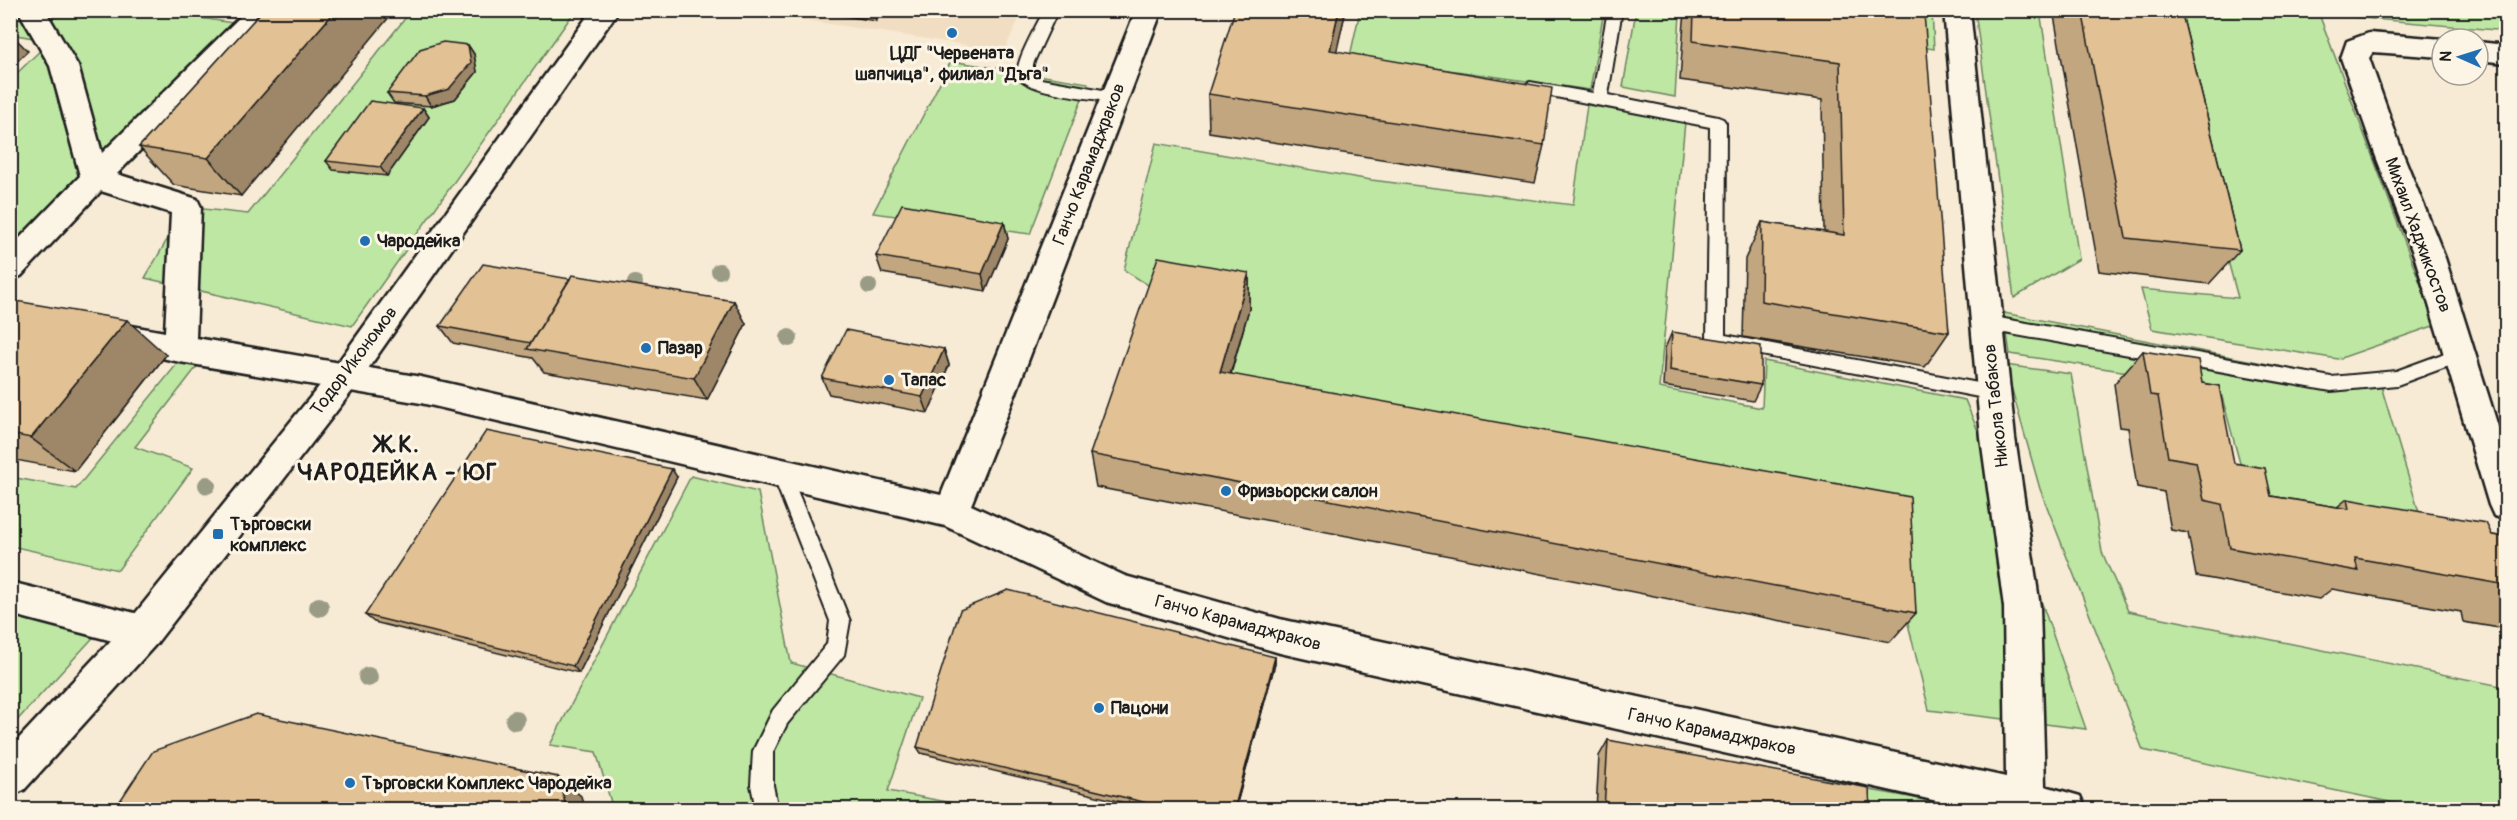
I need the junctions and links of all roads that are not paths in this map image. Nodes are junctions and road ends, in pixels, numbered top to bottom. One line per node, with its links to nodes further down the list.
1 (31, 10): 14 (street)
2 (263, 10): 14 (street)
3 (606, 10): 20 (street, Тодор Икономов)
4 (1051, 10): 12 (lane)
5 (1149, 10): 12 (street, Ганчо Карамаджраков)
6 (1615, 10): 13 (lane)
7 (1957, 10): 16 (street, Никола Табаков)
8 (2430, 47): 19 (street, Михаил Хаджикостов)
9 (2490, 52): 10 (street)
10 (2506, 54)
11 (1509, 84): 13 (lane)
12 (1115, 97): 24 (street, Ганчо Карамаджраков)
13 (1600, 99): 21 (lane)
14 (95, 178): 15 (street); 18 (street)
15 (10, 268)
16 (1988, 323): 19 (lane); 21 (street, Никола Табаков)
17 (78, 328): 18 (street)
18 (180, 349): 20 (street)
19 (2459, 356): 23 (street, Михаил Хаджикостов)
20 (345, 376): 22 (street); 26 (street, Тодор Икономов)
21 (1994, 393): 28 (street, Никола Табаков)
22 (781, 473): 24 (street); 29 (lane)
23 (2506, 505)
24 (951, 512): 28 (street, Ганчо Карамаджраков)
25 (10, 598): 26 (street)
26 (142, 632): 27 (street, Тодор Икономов)
27 (10, 777)
28 (2026, 801): 30 (street, Ганчо Карамаджраков)
29 (767, 810)
30 (2066, 810)

